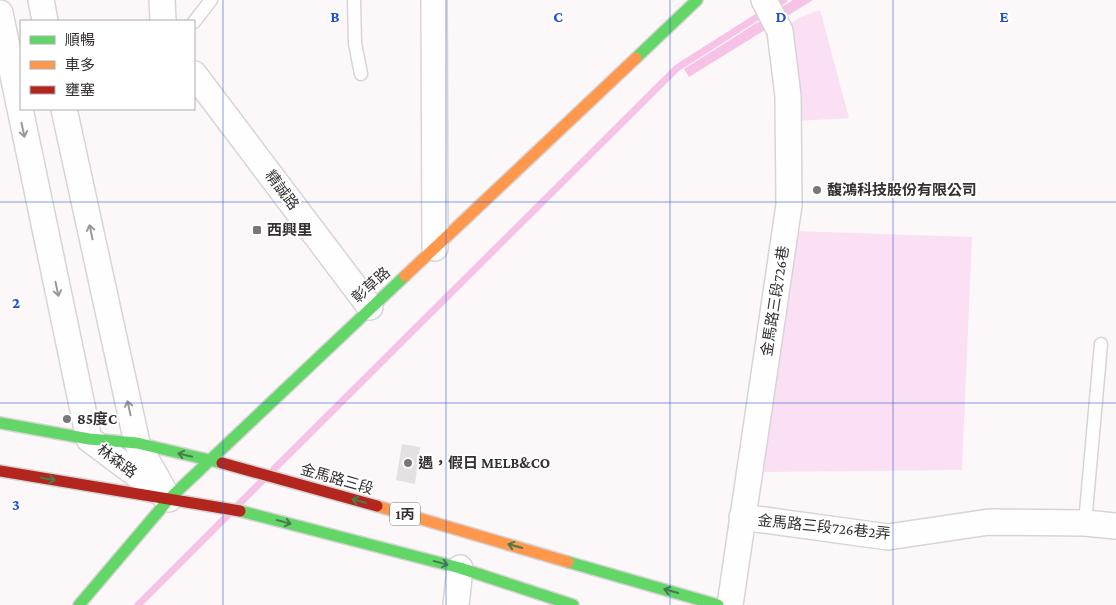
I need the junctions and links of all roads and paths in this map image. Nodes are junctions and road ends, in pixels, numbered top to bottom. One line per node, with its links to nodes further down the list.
1 (41, 0): 9 (street)
2 (162, 0): 10 (street)
3 (211, 0): 11 (lane)
4 (354, 0): 13 (lane)
5 (434, 0): 16 (street)
6 (697, 0): 16 (main road, 彰草路)
7 (764, 0): 25 (street, 金馬路三段726巷)
8 (0, 13): 12 (street, 林森路)
9 (46, 20)
10 (163, 20)
11 (195, 21)
12 (10, 65): 20 (street, 林森路, one-way to 20)
13 (361, 74)
14 (195, 75): 17 (street, 精誠路)
15 (64, 110): 21 (street, 林森路, one-way to 15)
16 (435, 248): 17 (main road, 彰草路)
17 (370, 307): 22 (main road, 彰草路)
18 (1100, 344): 26 (lane)
19 (0, 424): 20 (main road, 金馬路三段 / 1丙)
20 (88, 439): 21 (main road, 金馬路三段 / 1丙); 24 (street, 林森路)
21 (137, 443): 22 (main road, 金馬路三段 / 1丙, one-way to 21); 24 (street, 林森路)
22 (210, 461): 24 (main road, 彰草路); 32 (main road, 金馬路三段 / 1丙, one-way to 22)
23 (0, 471): 24 (main road, one-way to 24)
24 (169, 499): 28 (main road, one-way to 28); 29 (main road, 彰草路)
25 (742, 517): 26 (street, 金馬路三段726巷2弄); 33 (street, 金馬路三段726巷)
26 (1085, 523): 27 (street, 金馬路三段726巷2弄)
27 (1116, 526)
28 (460, 568): 30 (street); 31 (main road)
29 (79, 605)
30 (456, 605)
31 (573, 605)
32 (718, 605)
33 (730, 605)

